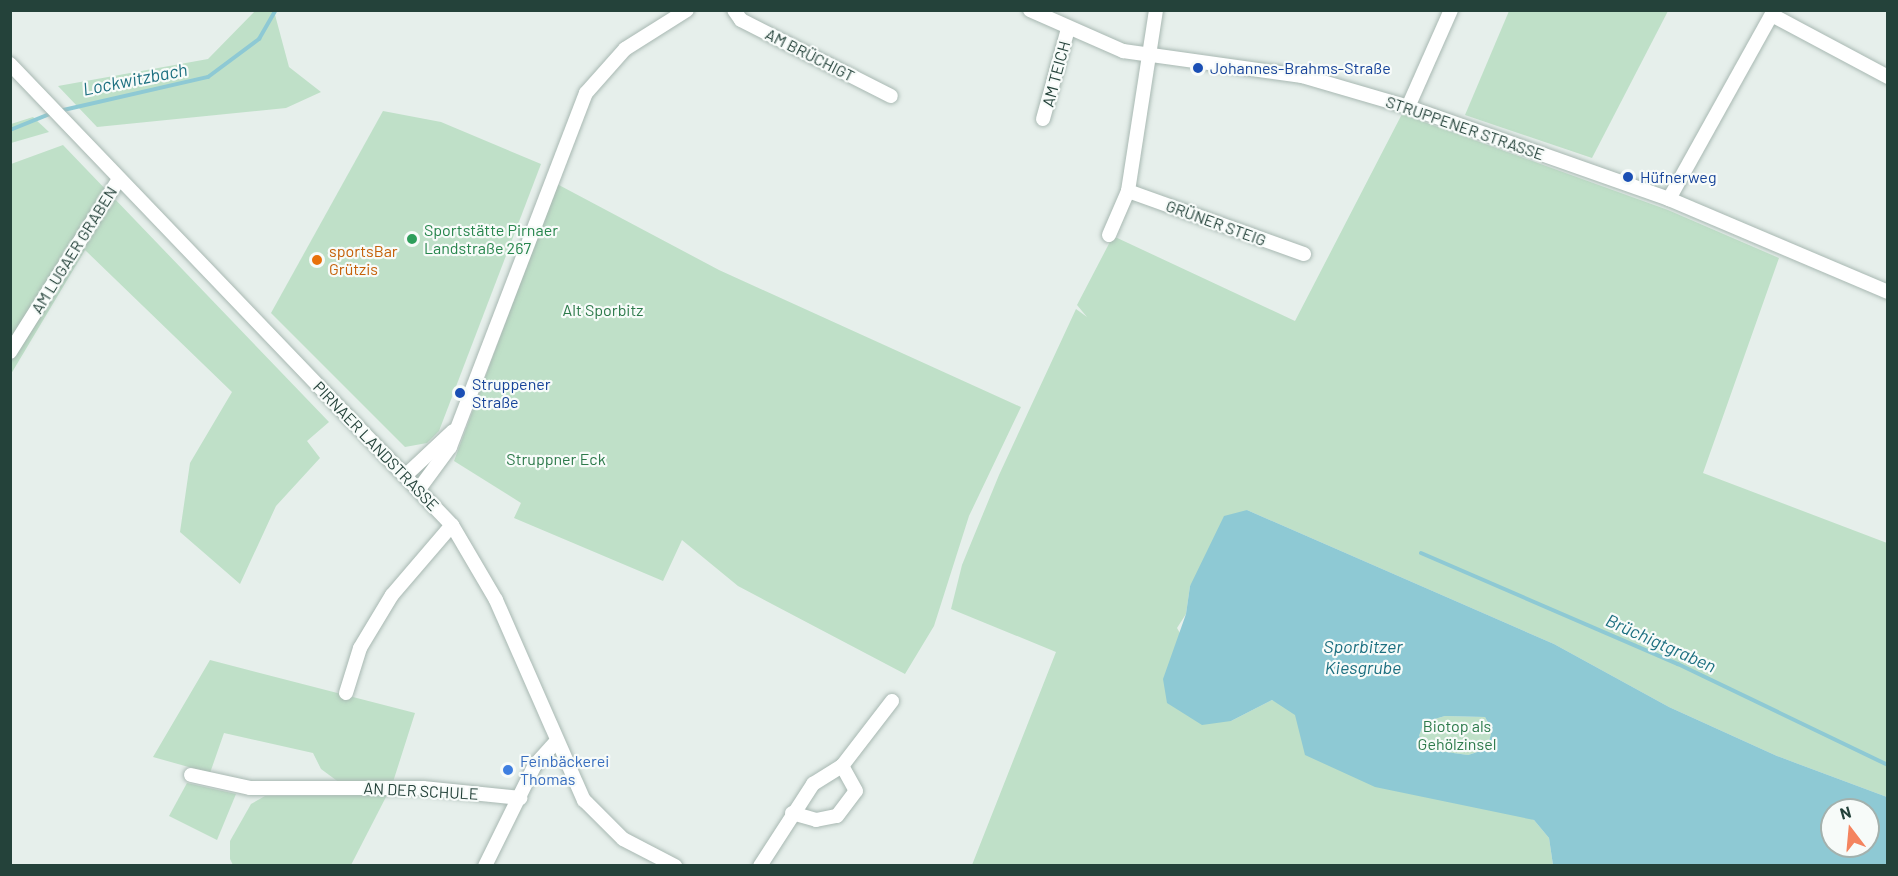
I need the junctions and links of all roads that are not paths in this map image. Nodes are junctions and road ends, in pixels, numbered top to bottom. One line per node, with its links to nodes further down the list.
1 (734, 10): 11 (street, AM BRÜCHIGT)
2 (1030, 10): 7 (street, STRUPPENER STRASSE)
3 (1156, 10): 8 (street)
4 (1451, 10): 12 (street)
5 (678, 12): 21 (street)
6 (1773, 13): 10 (street); 16 (street)
7 (1068, 29): 8 (street, STRUPPENER STRASSE); 13 (street, AM TEICH)
8 (1146, 56): 12 (street, STRUPPENER STRASSE); 15 (street)
9 (10, 64): 14 (street, PIRNAER LANDSTRASSE)
10 (1887, 76)
11 (891, 96)
12 (1408, 107): 16 (street, STRUPPENER STRASSE)
13 (1043, 119)
14 (119, 179): 20 (street, AM LUGAER GRABEN); 22 (street, PIRNAER LANDSTRASSE)
15 (1128, 191): 17 (street); 18 (street, GRÜNER STEIG)
16 (1669, 199): 19 (street, STRUPPENER STRASSE)
17 (1108, 235)
18 (1304, 254)
19 (1887, 292)
20 (10, 352)
21 (455, 429): 22 (street); 23 (street)
22 (406, 475): 23 (street, PIRNAER LANDSTRASSE)
23 (419, 489): 24 (street, PIRNAER LANDSTRASSE)
24 (452, 525): 25 (street); 27 (street, PIRNAER LANDSTRASSE)
25 (346, 693)
26 (892, 702): 28 (street)
27 (555, 743): 30 (street); 33 (street, PIRNAER LANDSTRASSE)
28 (842, 765): 31 (street); 31 (street)
29 (191, 774): 30 (street, AN DER SCHULE)
30 (520, 798): 32 (street)
31 (792, 813): 34 (street)
32 (485, 866)
33 (675, 866)
34 (760, 866)

